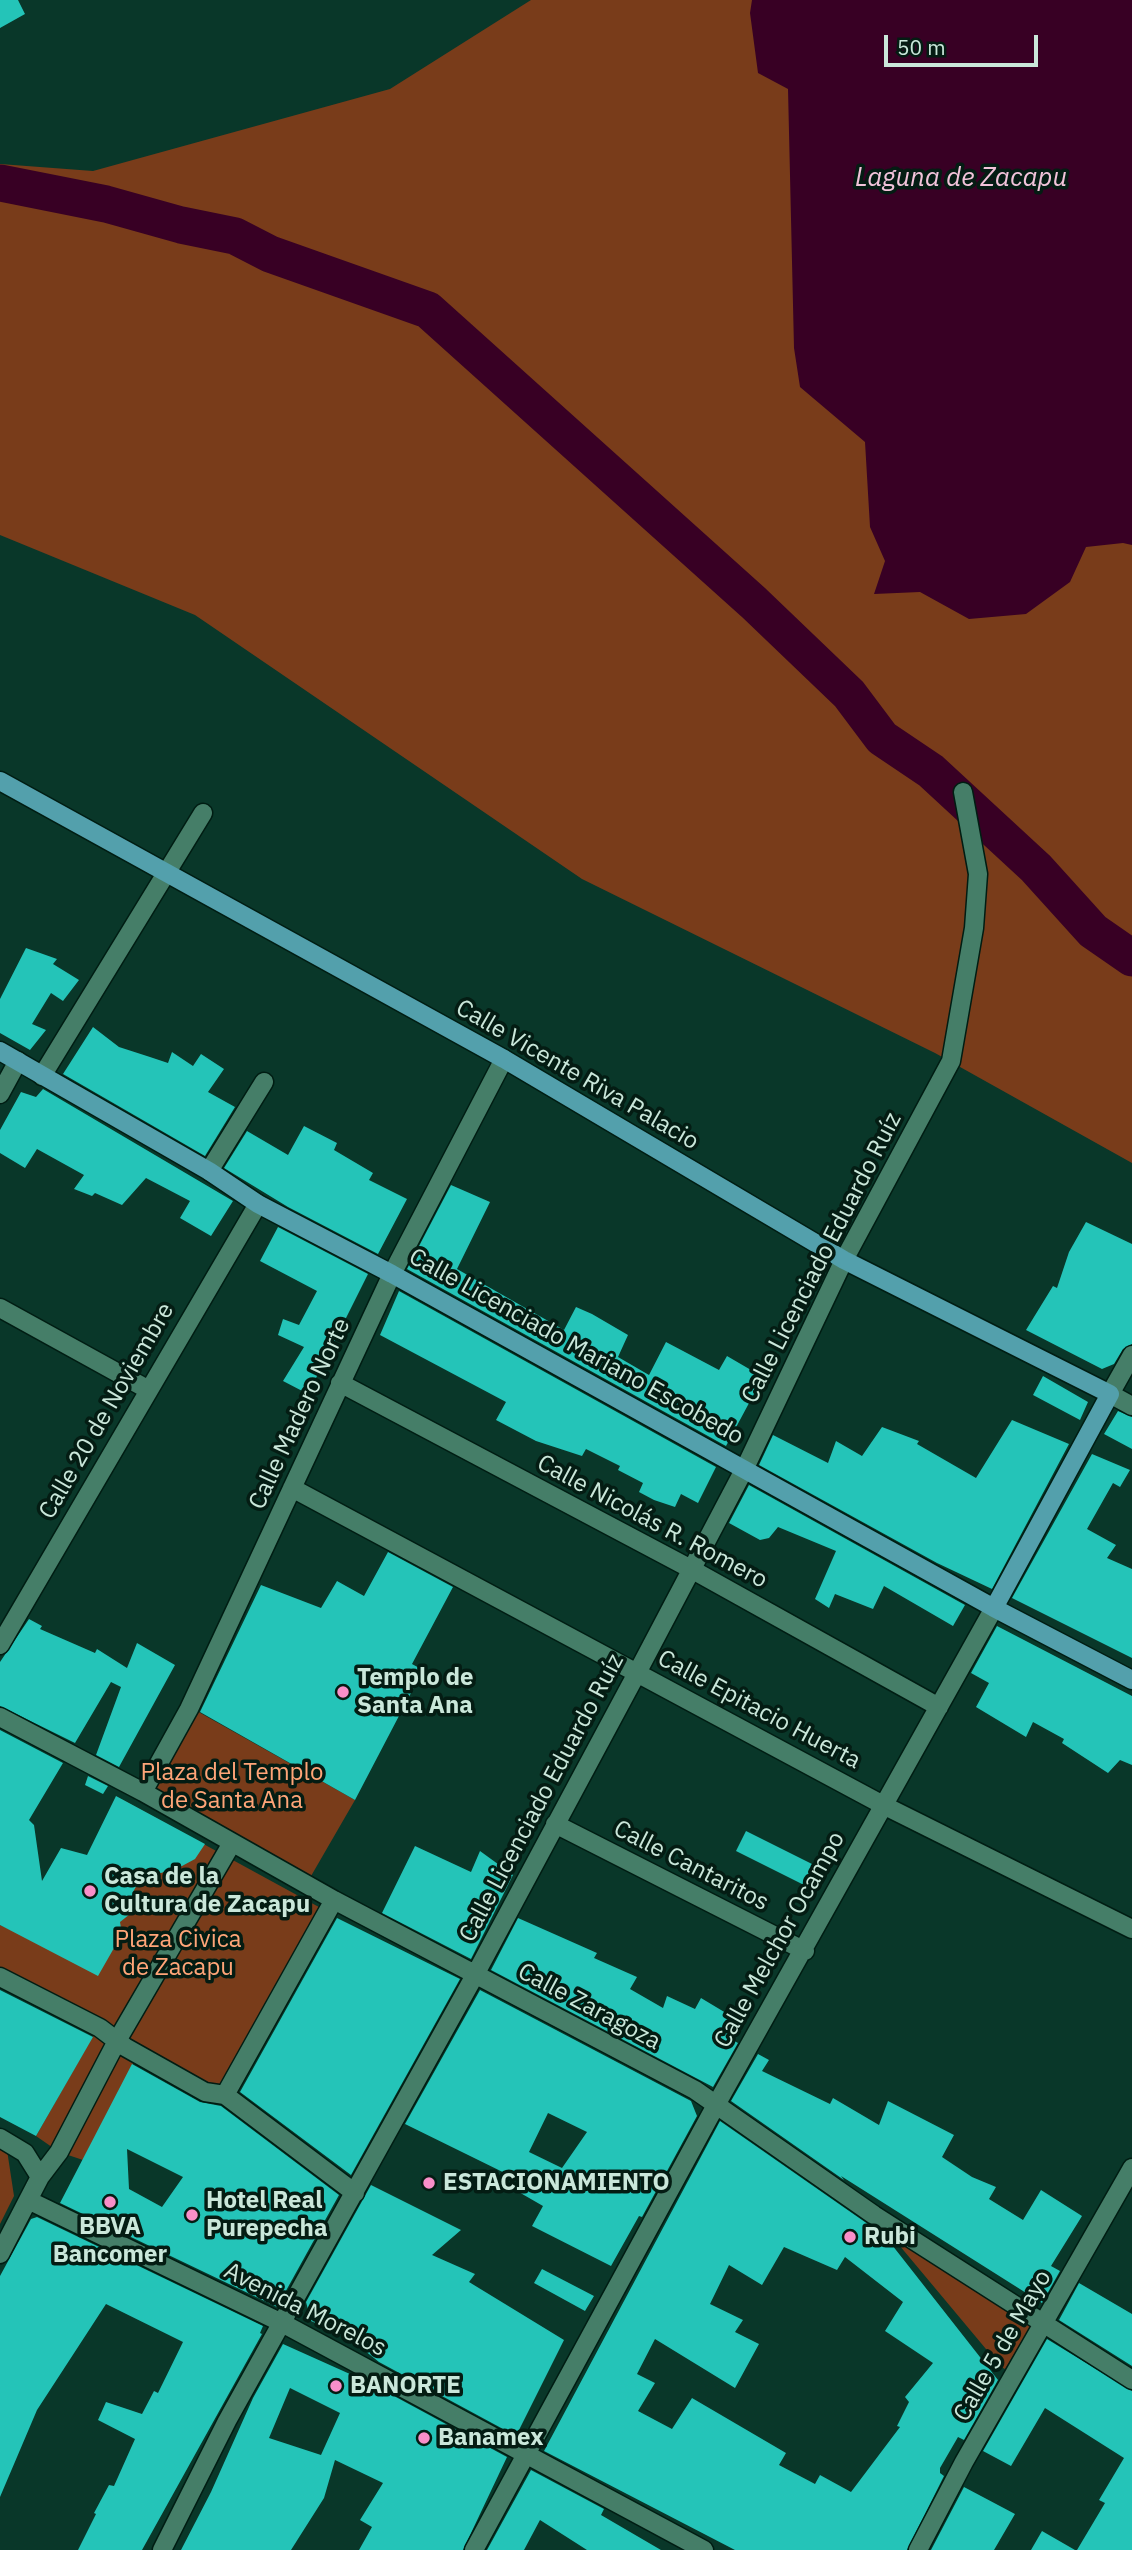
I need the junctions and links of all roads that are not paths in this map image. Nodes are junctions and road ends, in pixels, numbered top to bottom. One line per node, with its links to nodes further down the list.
1 (0, 781): 4 (main road, Calle Vicente Riva Palacio)
2 (963, 792): 13 (street, Calle Licenciado Eduardo Ruíz)
3 (203, 813): 4 (street)
4 (166, 871): 6 (main road, Calle Vicente Riva Palacio); 8 (street)
5 (0, 1051): 7 (main road, Calle Licenciado Mariano Escobedo)
6 (503, 1059): 13 (main road, Calle Vicente Riva Palacio); 14 (street, Calle Madero Norte)
7 (18, 1061): 8 (main road, Calle Licenciado Mariano Escobedo); 10 (street)
8 (42, 1076): 11 (main road, Calle Licenciado Mariano Escobedo)
9 (264, 1082): 11 (street)
10 (0, 1094)
11 (209, 1171): 12 (main road, Calle Licenciado Mariano Escobedo)
12 (258, 1204): 14 (main road, Calle Licenciado Mariano Escobedo); 18 (street, Calle 20 de Noviembre)
13 (844, 1259): 19 (main road, Calle Vicente Riva Palacio); 21 (street, Calle Licenciado Eduardo Ruíz)
14 (393, 1274): 17 (street, Calle Madero Norte); 21 (main road, Calle Licenciado Mariano Escobedo)
15 (0, 1308): 18 (street)
16 (1132, 1355): 19 (street, Calle Melchor Ocampo)
17 (340, 1383): 22 (street, Calle Madero Norte); 23 (street, Calle Nicolás R. Romero)
18 (147, 1389): 25 (street, Calle 20 de Noviembre)
19 (1110, 1394): 20 (street, Calle Vicente Riva Palacio); 24 (main road, Calle Melchor Ocampo)
20 (1132, 1406)
21 (744, 1468): 23 (street, Calle Licenciado Eduardo Ruíz); 24 (main road, Calle Licenciado Mariano Escobedo)
22 (292, 1488): 26 (street, Calle Epitacio Huerta); 30 (street, Calle Madero Norte)
23 (691, 1569): 26 (street, Calle Licenciado Eduardo Ruíz); 28 (street, Calle Nicolás R. Romero)
24 (994, 1608): 27 (main road, Calle Licenciado Mariano Escobedo); 28 (street, Calle Melchor Ocampo)
25 (0, 1644)
26 (637, 1673): 31 (street, Calle Epitacio Huerta); 32 (street, Calle Licenciado Eduardo Ruíz)
27 (1132, 1680)
28 (939, 1707): 31 (street, Calle Melchor Ocampo)
29 (0, 1717): 30 (street, Calle Zaragoza)
30 (143, 1792): 33 (street, Calle Zaragoza)
31 (883, 1805): 35 (street, Calle Epitacio Huerta); 36 (street, Calle Melchor Ocampo)
32 (555, 1824): 36 (street, Calle Cantaritos); 37 (street, Calle Licenciado Eduardo Ruíz)
33 (232, 1843): 34 (street, Calle Zaragoza); 39 (street)
34 (334, 1900): 37 (street, Calle Zaragoza); 40 (street)
35 (1132, 1929)
36 (805, 1951): 41 (street, Calle Melchor Ocampo)
37 (475, 1975): 41 (street, Calle Zaragoza); 45 (street, Calle Licenciado Eduardo Ruíz)
38 (0, 1977): 39 (street)
39 (118, 2039): 40 (street); 44 (street)
40 (225, 2095): 45 (street)
41 (716, 2105): 49 (street, Calle Zaragoza); 51 (street, Calle Melchor Ocampo)
42 (0, 2138): 44 (street)
43 (1132, 2168): 49 (street, Calle 5 de Mayo)
44 (40, 2177): 46 (street)
45 (355, 2193): 48 (street, Calle Licenciado Eduardo Ruíz)
46 (28, 2200): 47 (street); 48 (street, Avenida Morelos)
47 (0, 2254)
48 (282, 2323): 51 (street, Avenida Morelos); 52 (street, Calle Licenciado Eduardo Ruíz)
49 (1045, 2325): 50 (street, Calle Zaragoza); 55 (street, Calle 5 de Mayo)
50 (1132, 2380)
51 (526, 2454): 53 (street, Calle Melchor Ocampo); 54 (street, Avenida Morelos)
52 (162, 2550)
53 (474, 2550)
54 (704, 2550)
55 (918, 2550)

